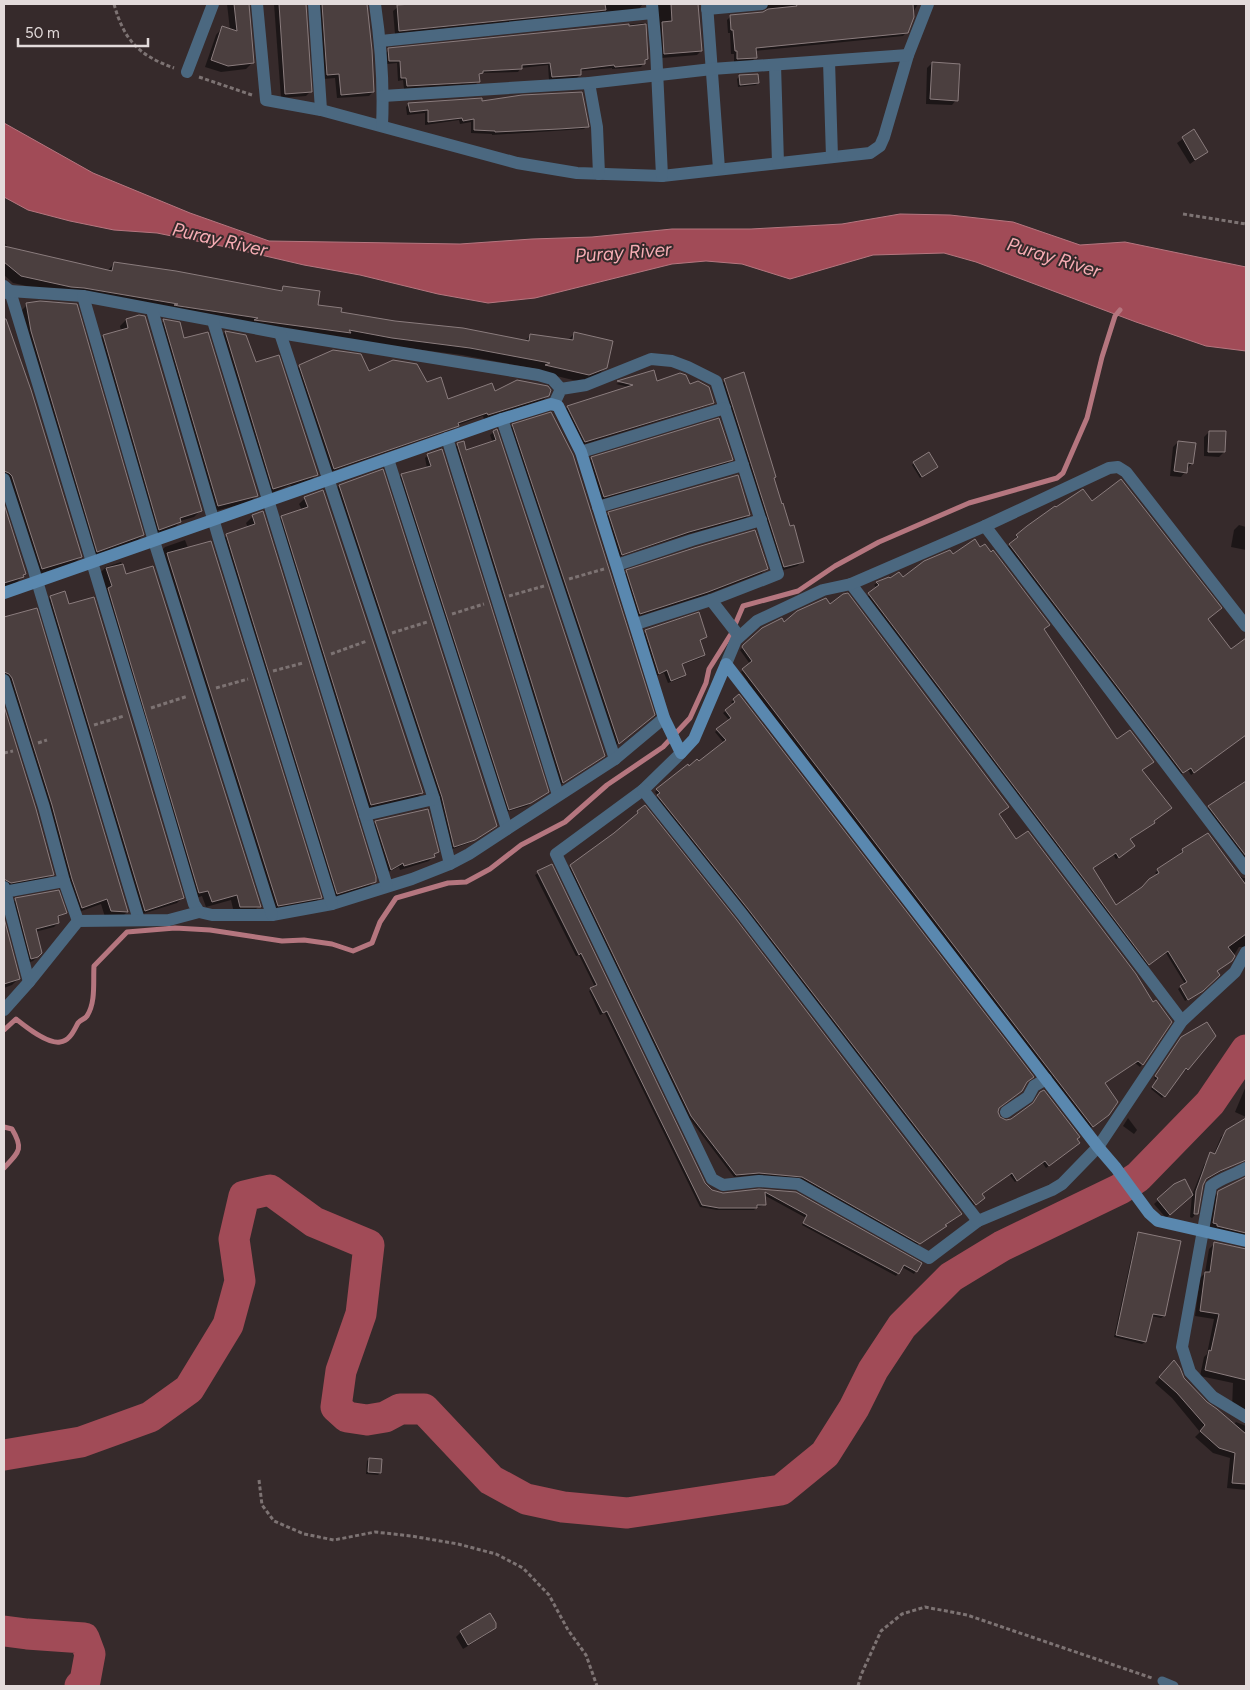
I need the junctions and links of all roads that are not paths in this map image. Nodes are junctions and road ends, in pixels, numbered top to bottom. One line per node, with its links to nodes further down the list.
1 (213, 4): 14 (street)
2 (256, 4): 18 (street)
3 (314, 4): 18 (street)
4 (375, 4): 9 (street)
5 (762, 4): 7 (street)
6 (928, 4): 10 (street)
7 (707, 6): 13 (street)
8 (652, 8): 9 (street); 15 (street)
9 (381, 41): 17 (street)
10 (908, 56): 11 (street); 20 (street)
11 (829, 61): 12 (street); 20 (street)
12 (775, 65): 13 (street); 21 (street)
13 (712, 69): 15 (street); 22 (street)
14 (186, 72)
15 (657, 76): 16 (street); 24 (street)
16 (589, 82): 17 (street); 23 (street)
17 (383, 96): 19 (street)
18 (321, 110): 19 (street)
19 (382, 126): 23 (street)
20 (832, 157): 21 (street)
21 (778, 163): 22 (street)
22 (719, 169): 24 (street)
23 (599, 174): 24 (street)
24 (662, 176)
25 (6, 290): 26 (street); 46 (street)
26 (83, 296): 27 (street); 45 (street)
27 (152, 310): 28 (street); 42 (street)
28 (213, 321): 29 (street); 40 (street)
29 (280, 333): 30 (street); 39 (street)
30 (561, 389): 31 (street); 32 (street)
31 (554, 404): 33 (street); 35 (street)
32 (725, 408): 35 (street); 37 (street)
33 (502, 419): 34 (street); 59 (street)
34 (447, 438): 36 (street); 61 (street)
35 (581, 452): 41 (street)
36 (388, 458): 39 (street); 64 (street)
37 (743, 465): 41 (street); 43 (street)
38 (4, 479): 48 (street)
39 (328, 480): 40 (street); 62 (street)
40 (269, 500): 42 (street); 63 (street)
41 (598, 508): 47 (street)
42 (214, 520): 45 (street); 70 (street)
43 (760, 520): 47 (street); 51 (street)
44 (985, 526): 49 (street); 53 (street); 66 (street)
45 (154, 540): 46 (street); 72 (street)
46 (91, 563): 48 (street); 71 (street)
47 (617, 565): 52 (street)
48 (36, 582): 50 (street); 73 (street)
49 (851, 584): 54 (street); 78 (street)
50 (4, 594)
51 (711, 600): 52 (street); 54 (street)
52 (636, 624): 57 (street)
53 (1246, 626)
54 (737, 633): 55 (street)
55 (726, 664): 58 (street); 79 (street)
56 (4, 680): 67 (street)
57 (666, 723): 58 (street); 59 (street)
58 (679, 747): 60 (street)
59 (615, 759): 61 (street)
60 (643, 790): 83 (street); 83 (street)
61 (558, 795): 64 (street)
62 (434, 798): 63 (street); 65 (street)
63 (366, 815): 68 (street)
64 (507, 829): 65 (street)
65 (450, 864): 68 (street)
66 (1246, 869)
67 (64, 881): 69 (street); 74 (street)
68 (387, 886): 70 (street)
69 (4, 890): 76 (street)
70 (332, 904): 72 (street)
71 (200, 912): 72 (street); 73 (street)
72 (272, 915)
73 (139, 920): 74 (street)
74 (78, 921): 76 (street)
75 (1246, 952): 78 (street)
76 (29, 982): 77 (street)
77 (4, 1010)
78 (1182, 1020): 81 (street)
79 (1046, 1079): 80 (street); 81 (street)
80 (1006, 1112)
81 (1098, 1147): 83 (street); 84 (street)
82 (1246, 1168): 84 (street)
83 (978, 1221)
84 (1202, 1232): 85 (street); 86 (street)
85 (1246, 1241)
86 (1246, 1417)
87 (1162, 1681): 88 (lane)
88 (1174, 1686)

